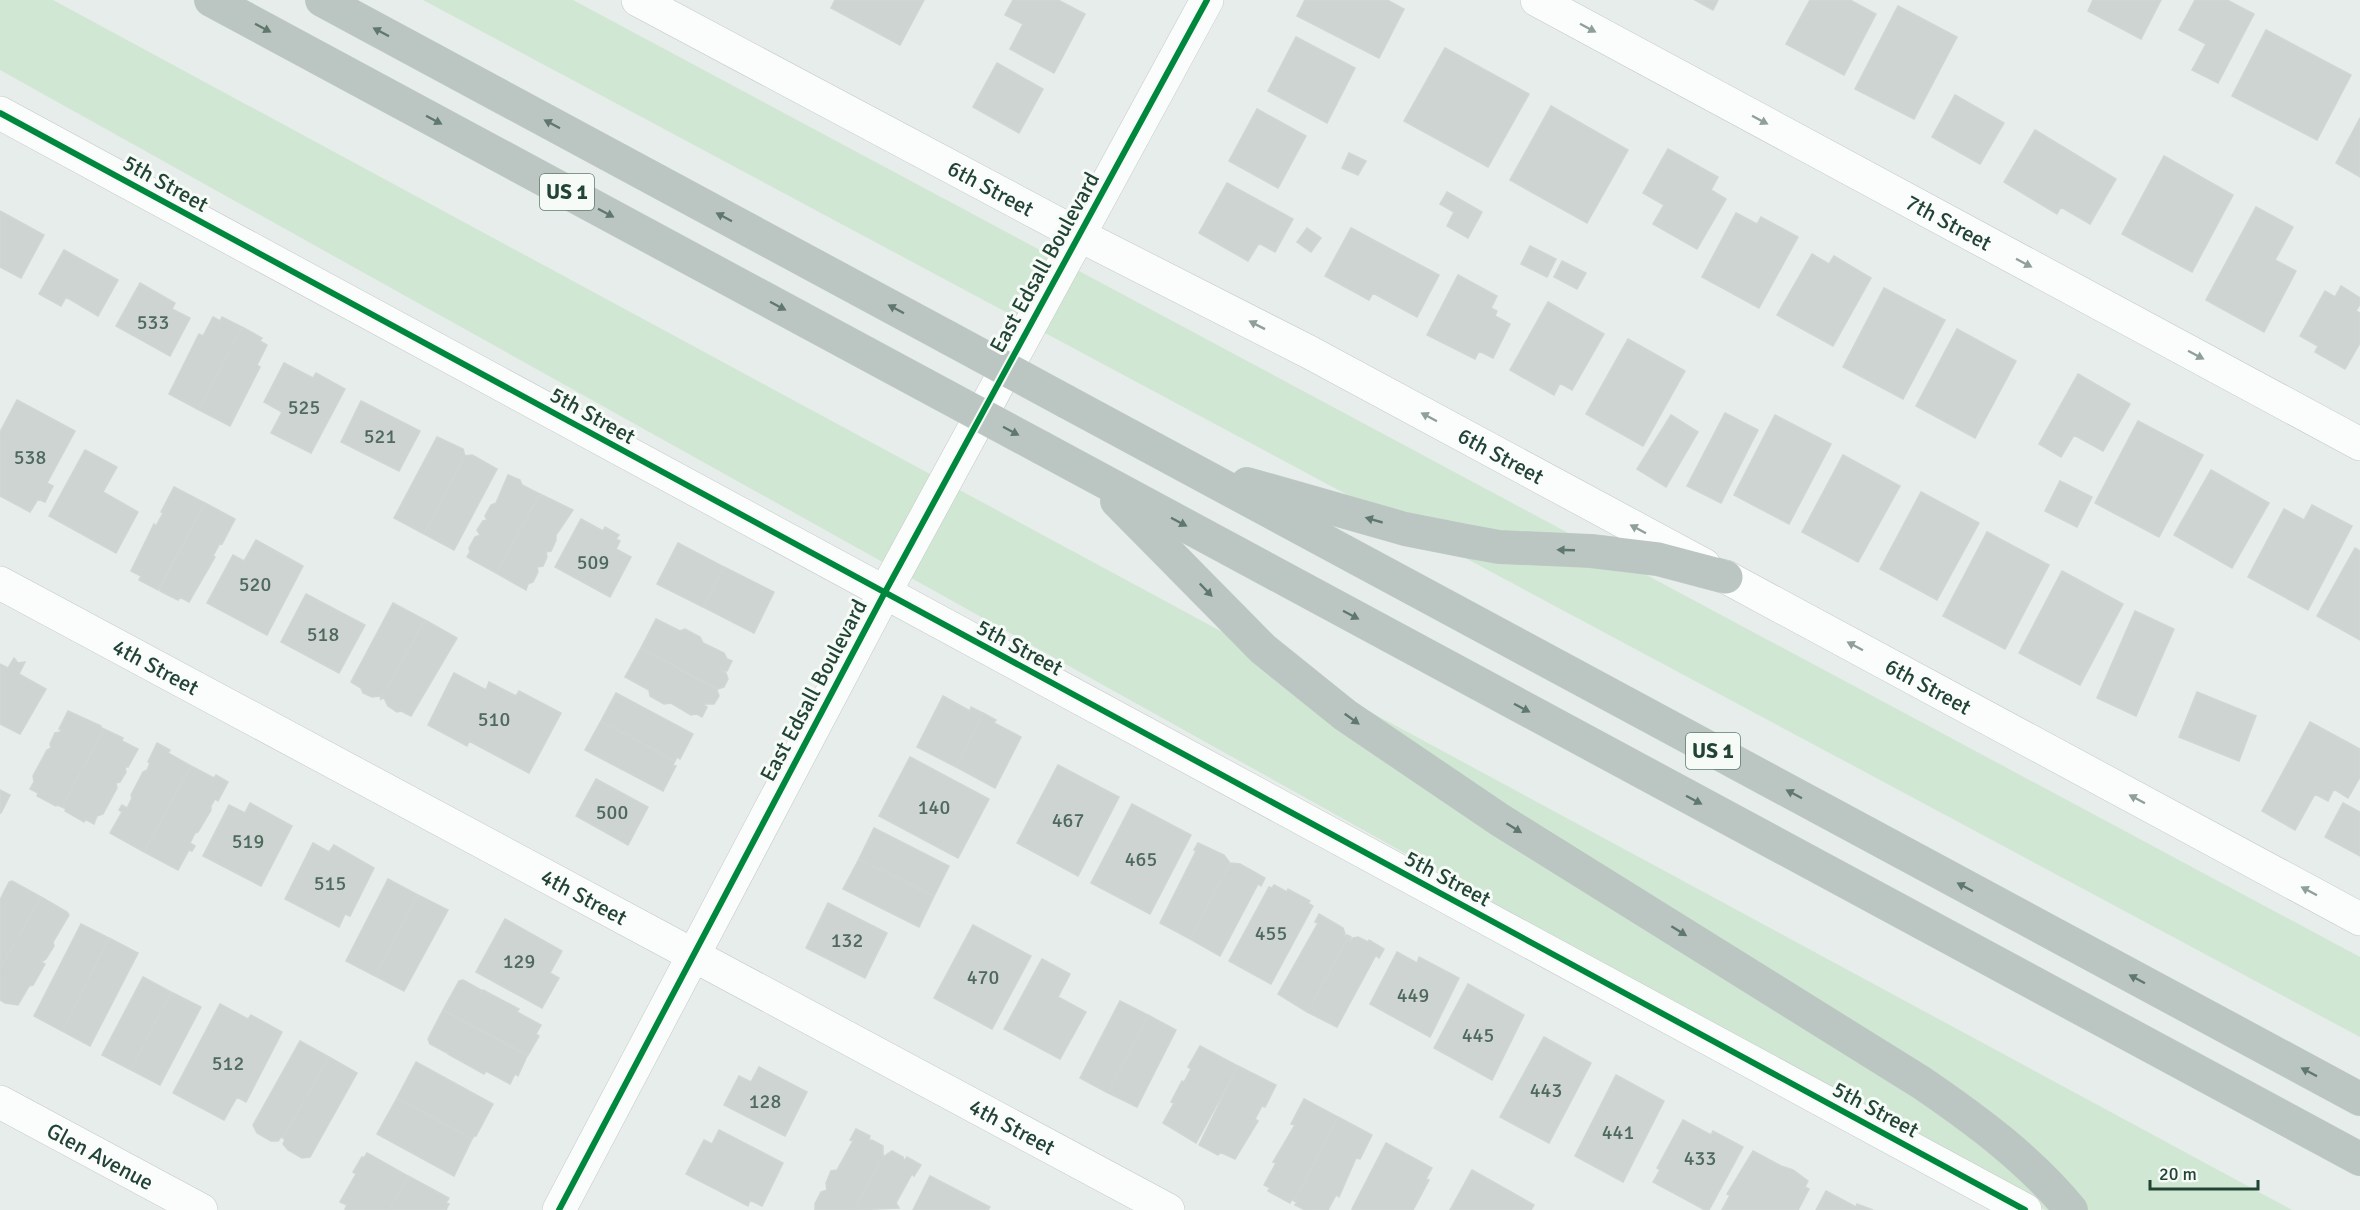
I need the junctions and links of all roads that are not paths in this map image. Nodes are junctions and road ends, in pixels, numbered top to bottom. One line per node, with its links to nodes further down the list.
1 (211, 0): 10 (highway, US 1, one-way to 10, bridge)
2 (322, 0): 9 (highway, US 1, one-way to 2, bridge)
3 (638, 0): 7 (street, 6th Street)
4 (1207, 0): 7 (street, East Edsall Boulevard)
5 (1537, 0): 8 (street, 7th Street, one-way to 8)
6 (0, 113): 13 (street, 5th Street)
7 (1079, 235): 11 (street, 6th Street, one-way to 7); 13 (street, East Edsall Boulevard)
8 (2360, 444)
9 (1189, 468): 11 (highway, one-way to 9); 16 (highway, US 1, one-way to 9)
10 (1090, 475): 18 (highway, US 1, one-way to 18); 23 (highway, one-way to 23)
11 (1726, 577): 14 (street, 6th Street, one-way to 11)
12 (0, 583): 15 (street, 4th Street)
13 (884, 594): 15 (street, East Edsall Boulevard); 22 (street, 5th Street)
14 (2360, 919)
15 (694, 956): 20 (street, East Edsall Boulevard); 21 (street, 4th Street)
16 (2360, 1099)
17 (0, 1102): 19 (street, Glen Avenue)
18 (2360, 1158)
19 (201, 1210)
20 (559, 1210)
21 (1168, 1210)
22 (2025, 1210)
23 (2071, 1210)

